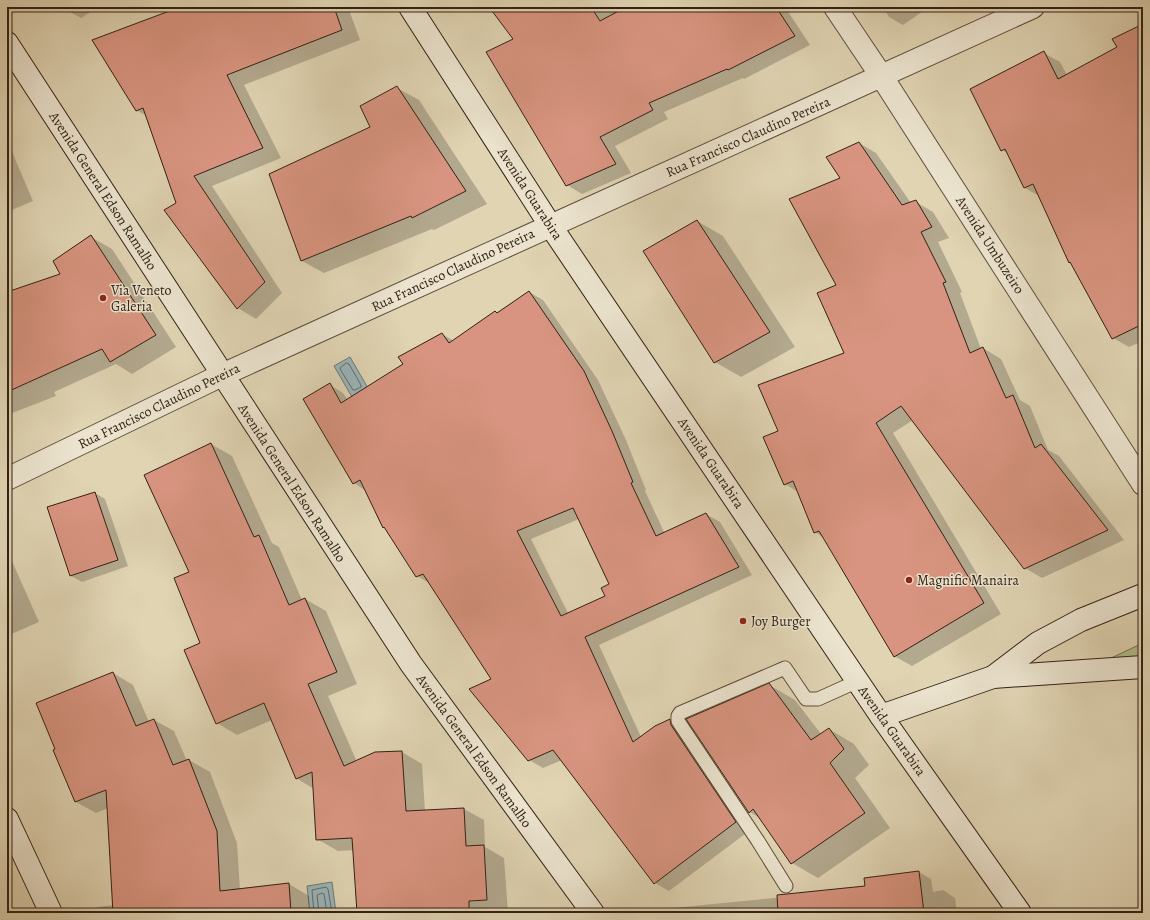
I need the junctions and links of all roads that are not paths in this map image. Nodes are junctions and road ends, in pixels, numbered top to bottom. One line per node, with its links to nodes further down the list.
1 (410, 7): 6 (main road, Avenida Guarabira)
2 (835, 7): 5 (main road, Avenida Umbuzeiro)
3 (1033, 7): 5 (main road, Rua Francisco Claudino Pereira)
4 (7, 43): 7 (main road, Avenida General Edson Ramalho)
5 (882, 77): 6 (main road, Rua Francisco Claudino Pereira); 9 (main road, Avenida Umbuzeiro)
6 (550, 225): 7 (main road, Rua Francisco Claudino Pereira); 13 (main road, Avenida Guarabira)
7 (222, 375): 8 (main road, Rua Francisco Claudino Pereira); 18 (main road, Avenida General Edson Ramalho)
8 (7, 479)
9 (1143, 484)
10 (1143, 594): 12 (main road)
11 (1143, 667): 12 (main road)
12 (993, 677): 14 (main road)
13 (858, 681): 14 (main road, Avenida Guarabira); 16 (lane)
14 (881, 716): 19 (main road, Avenida Guarabira)
15 (7, 818): 17 (main road)
16 (786, 886)
17 (51, 913)
18 (593, 913)
19 (1020, 913)

